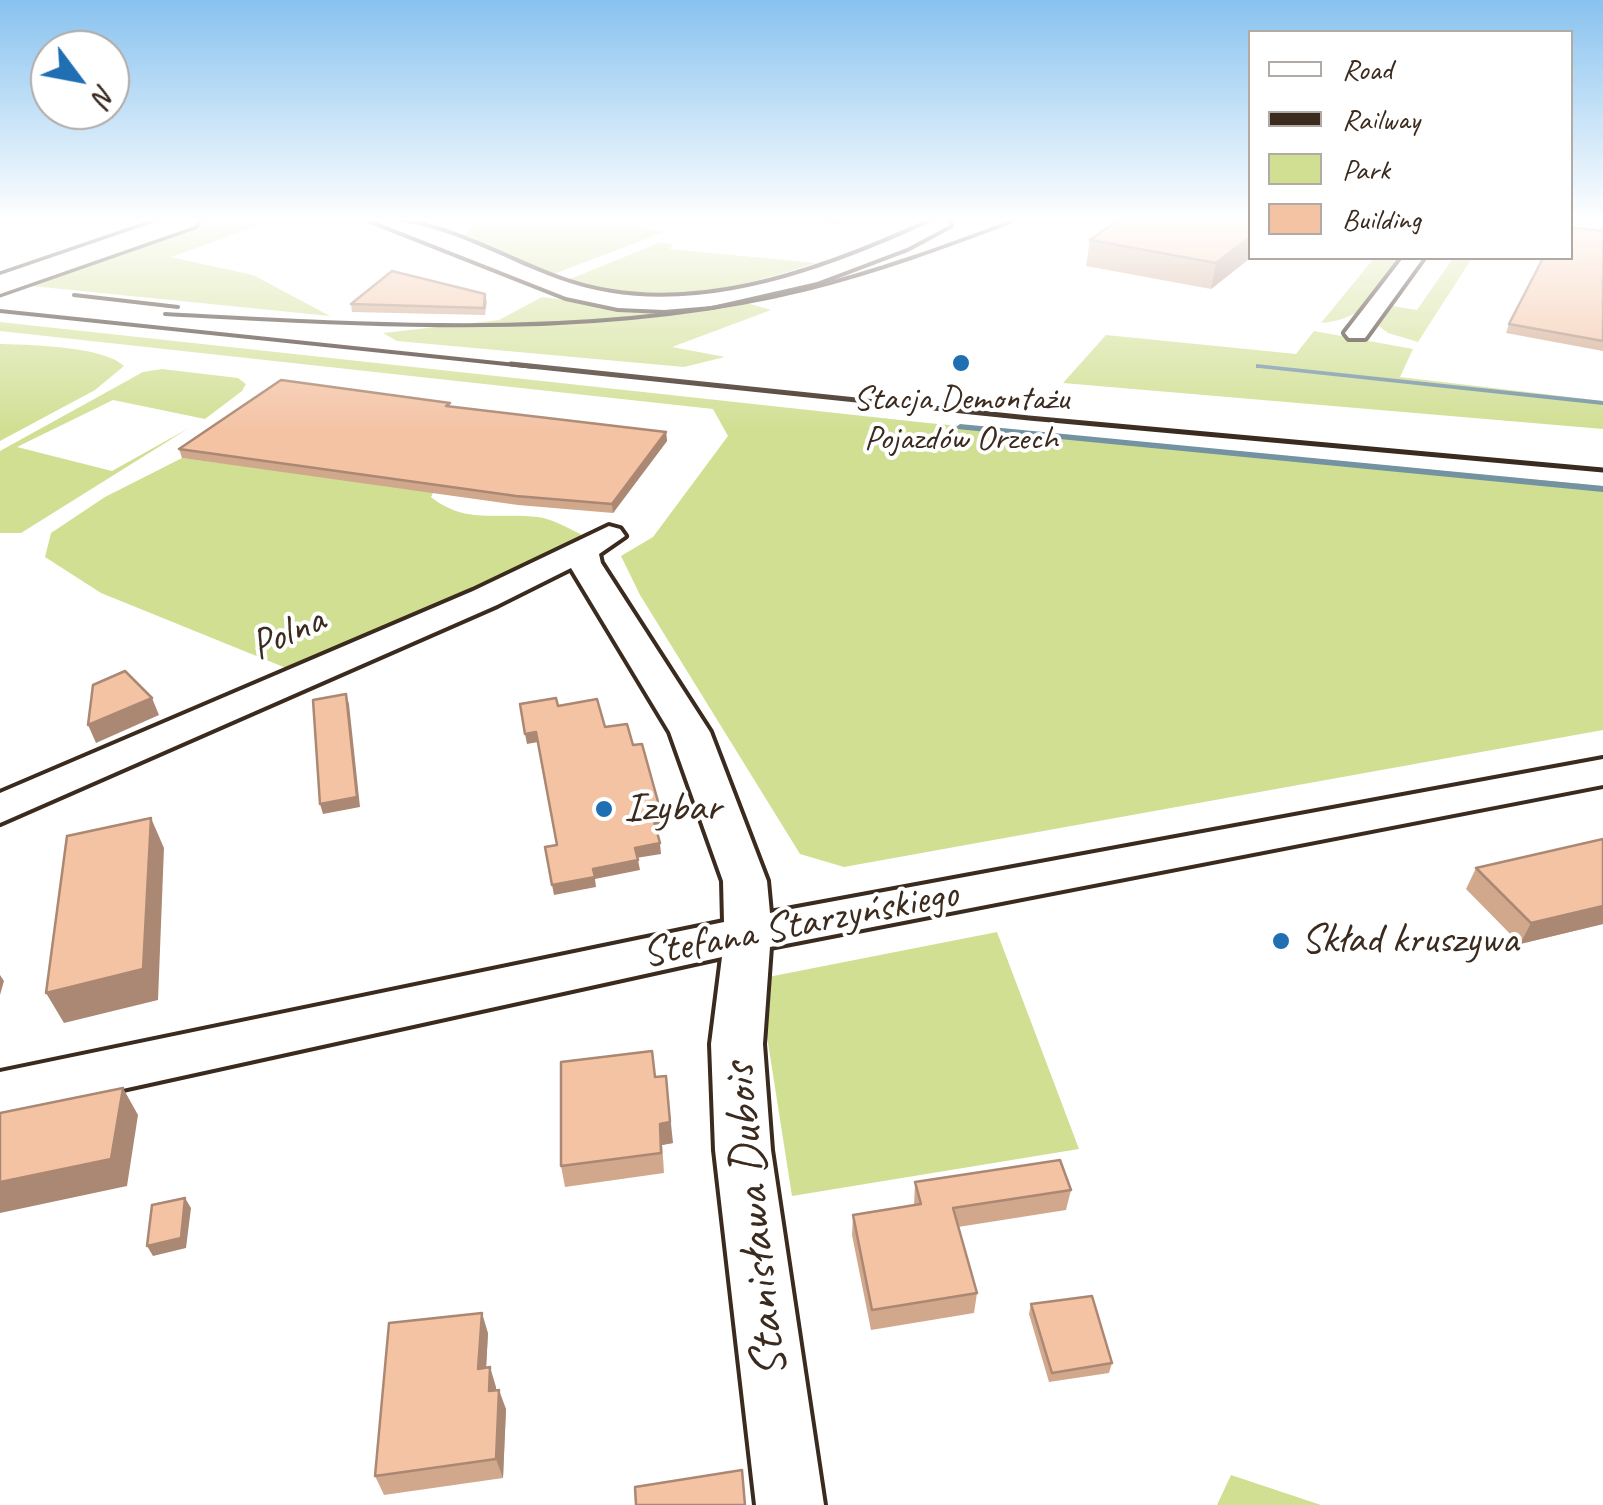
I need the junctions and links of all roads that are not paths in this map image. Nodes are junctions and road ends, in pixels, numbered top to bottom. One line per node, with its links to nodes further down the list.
1 (569, 290): 2 (street)
2 (752, 290)
3 (1388, 290): 4 (street)
4 (1356, 332)
5 (596, 544): 7 (street, Polna); 8 (street, Stanisława Dubois)
6 (1603, 772): 8 (street, Stefana Starzyńskiego)
7 (0, 809)
8 (748, 934): 9 (street, Stefana Starzyńskiego); 10 (street, Stanisława Dubois)
9 (0, 1094)
10 (790, 1505)

